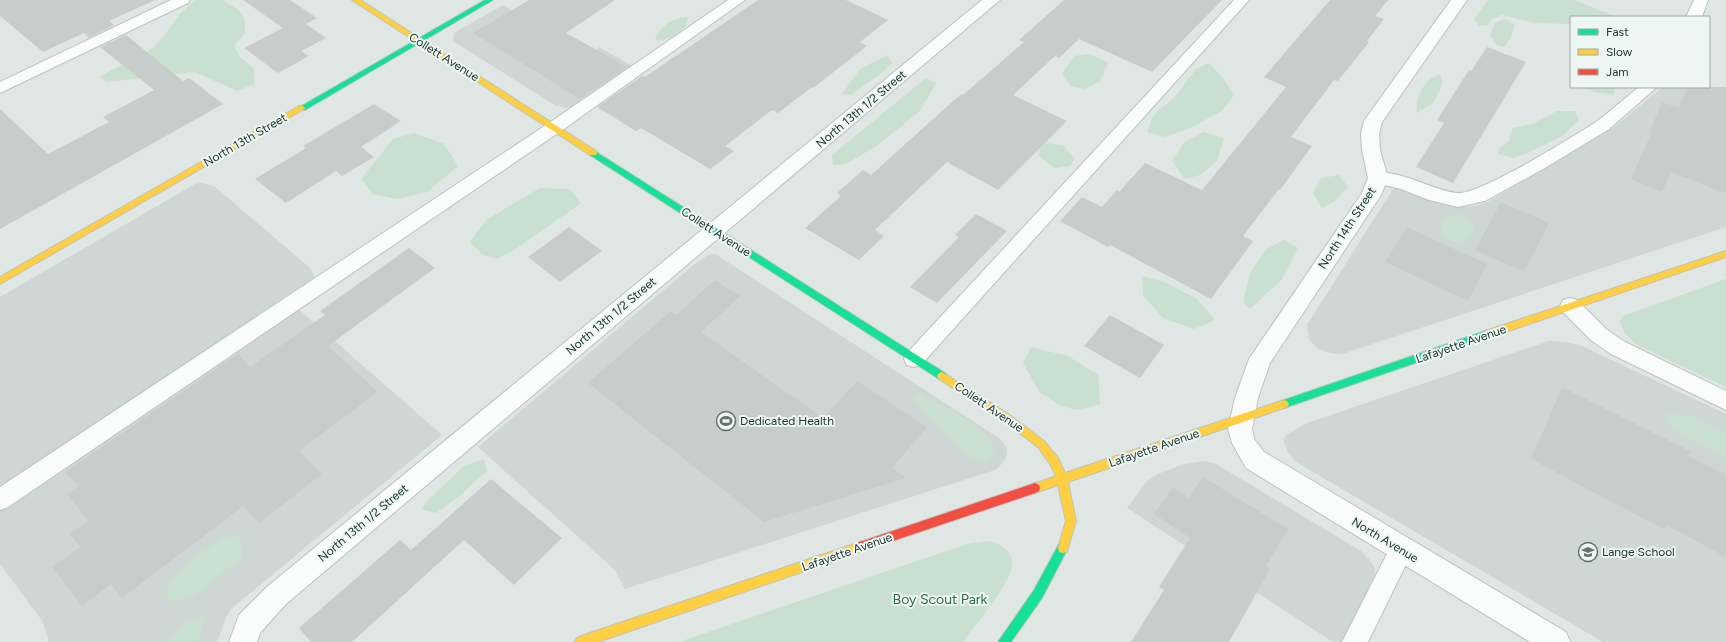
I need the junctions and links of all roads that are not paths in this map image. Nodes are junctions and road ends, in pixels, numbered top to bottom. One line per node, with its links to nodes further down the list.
1 (183, 0): 11 (lane)
2 (355, 0): 10 (street, Collett Avenue)
3 (490, 0): 10 (street, North 13th Street)
4 (738, 0): 13 (lane)
5 (992, 0): 15 (street, North 13th 1/2 Street)
6 (1242, 0): 19 (lane)
7 (1459, 0): 14 (street, North 14th Street)
8 (1701, 0): 9 (lane)
9 (1694, 16)
10 (418, 41): 13 (street, Collett Avenue); 17 (street, North 13th Street)
11 (0, 88)
12 (1649, 88): 14 (lane)
13 (554, 126): 15 (street, Collett Avenue); 23 (lane)
14 (1378, 178): 21 (street, North 14th Street)
15 (714, 230): 19 (street, Collett Avenue); 25 (street, North 13th 1/2 Street)
16 (1726, 254): 18 (street, Lafayette Avenue)
17 (0, 280)
18 (1570, 306): 20 (lane); 21 (street, Lafayette Avenue)
19 (914, 358): 22 (street, Collett Avenue)
20 (1726, 400)
21 (1242, 418): 22 (street, Lafayette Avenue); 24 (street, North Avenue)
22 (1062, 479): 26 (street, Lafayette Avenue); 27 (street)
23 (0, 500)
24 (1401, 550): 28 (lane); 29 (street, North Avenue)
25 (243, 642)
26 (582, 642)
27 (1004, 642)
28 (1355, 642)
29 (1556, 642)

